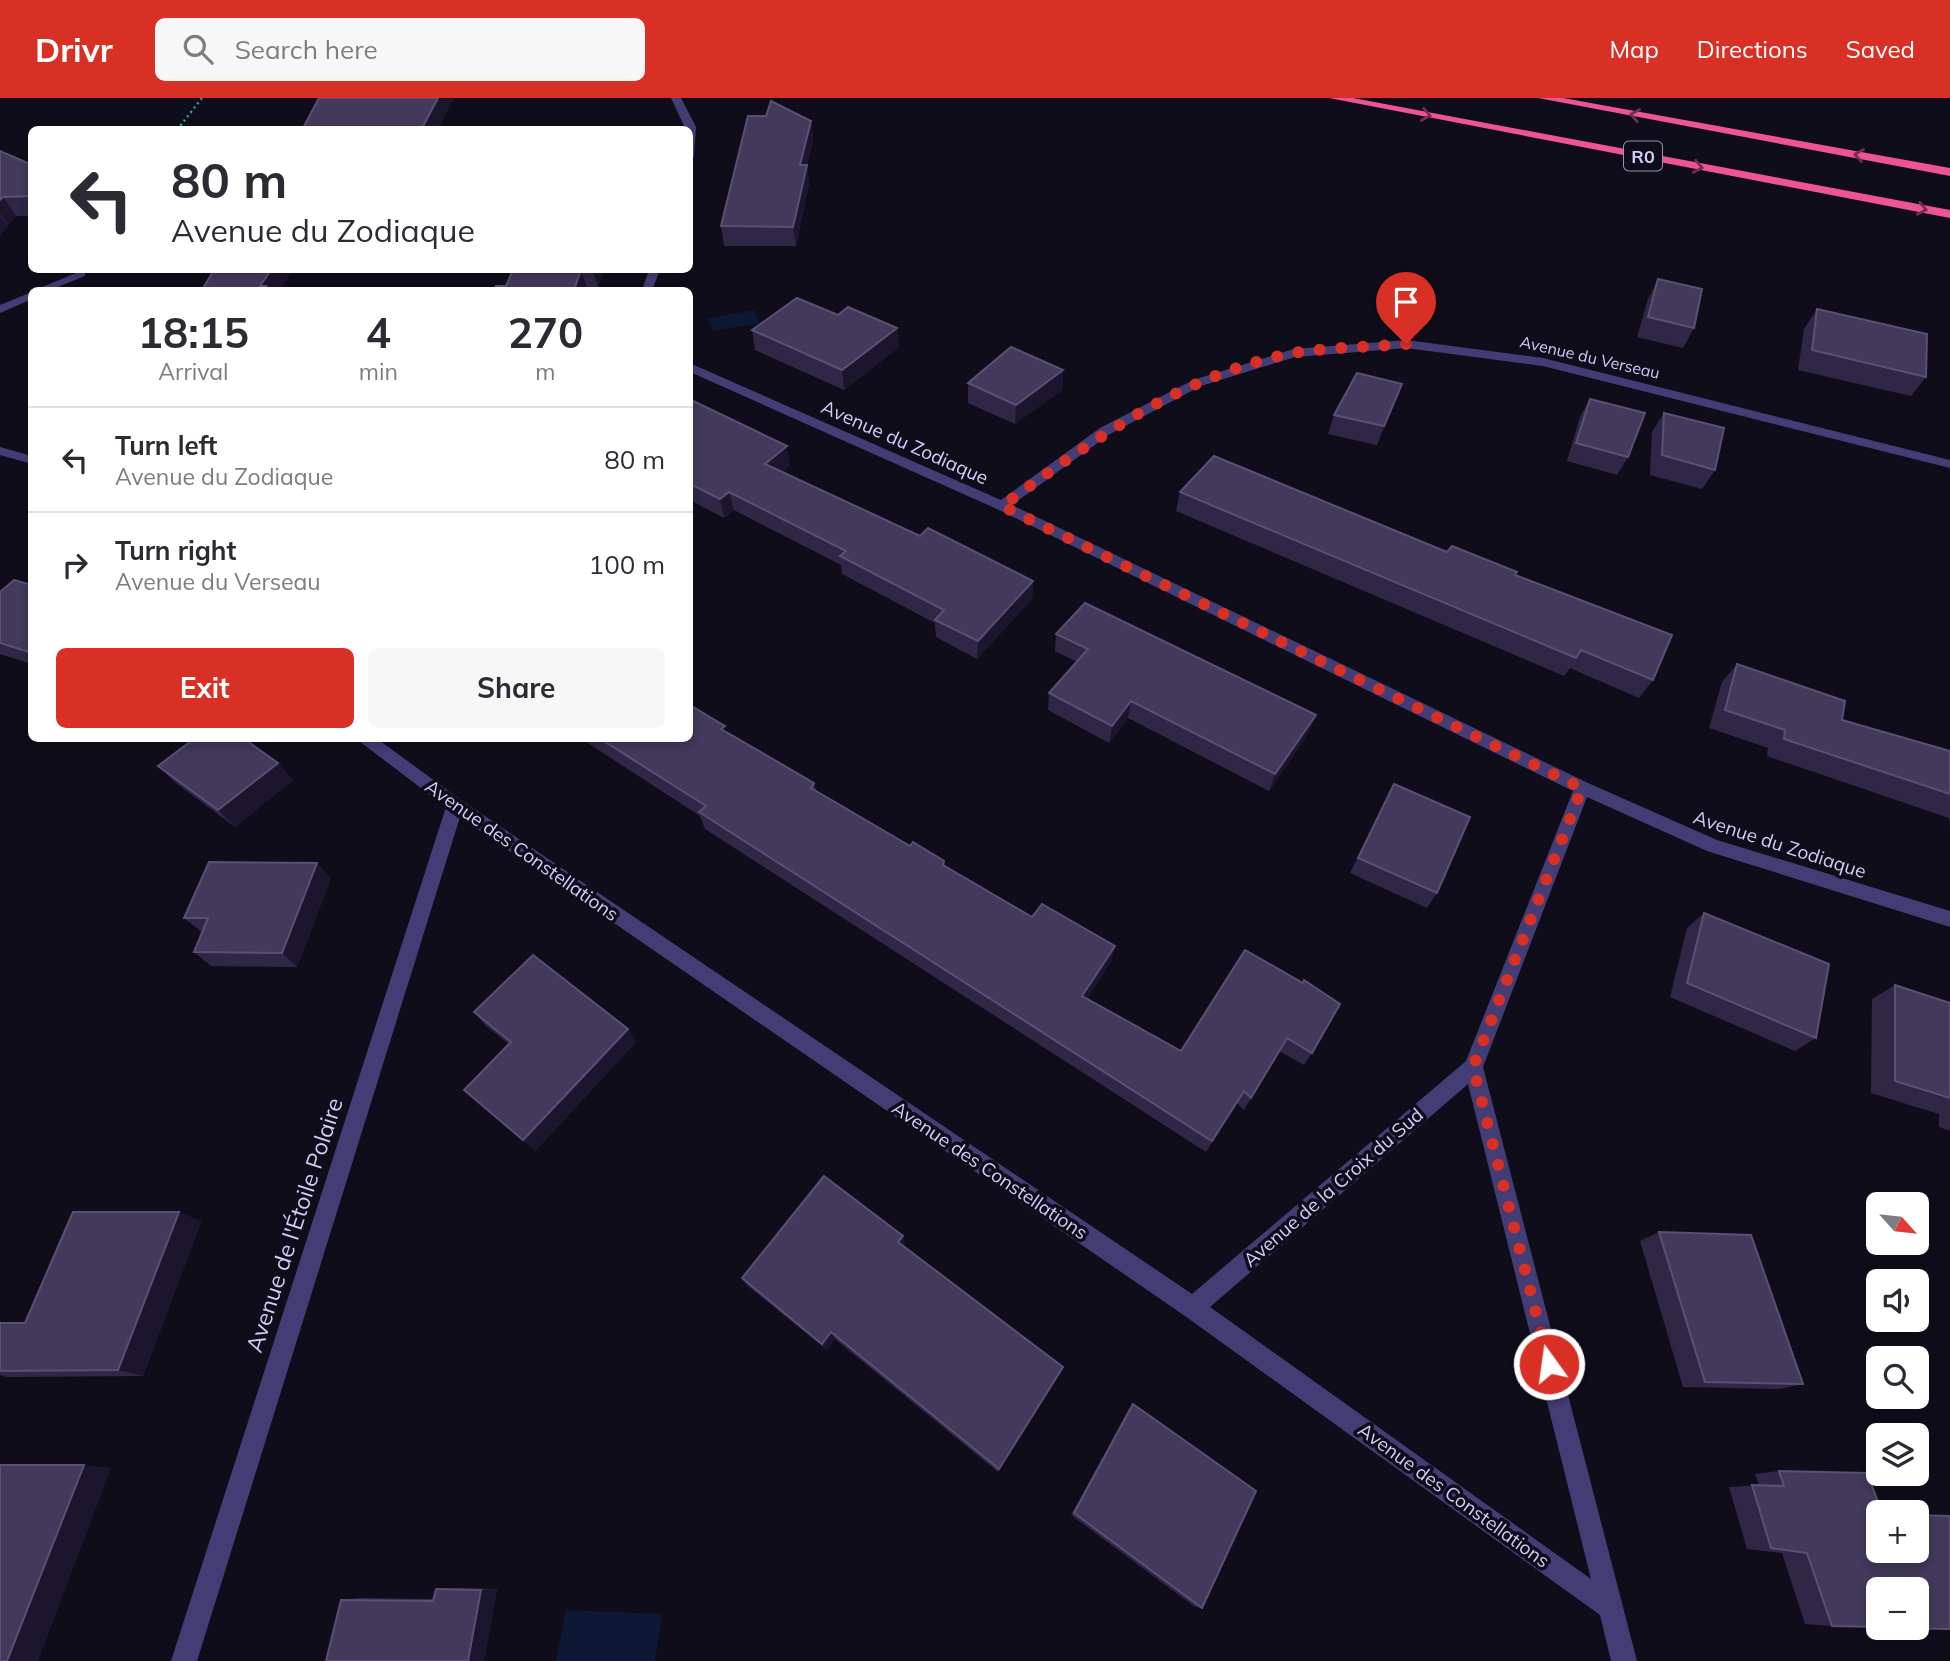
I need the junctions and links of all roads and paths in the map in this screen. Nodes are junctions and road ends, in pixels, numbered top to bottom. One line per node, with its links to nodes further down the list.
1 (202, 98): 5 (path)
2 (676, 98): 6 (street)
3 (1335, 98): 8 (highway, R0, one-way to 8)
4 (1544, 98): 7 (highway, R0, one-way to 4)
5 (180, 126)
6 (690, 126)
7 (1950, 172)
8 (1950, 214)
9 (82, 274): 10 (street)
10 (49, 287)
11 (28, 297): 12 (street)
12 (0, 309)
13 (693, 370): 17 (street, Avenue du Zodiaque)
14 (0, 451): 15 (street)
15 (28, 459)
16 (1950, 464): 17 (street, Avenue du Verseau)
17 (1002, 506): 19 (street, Avenue du Zodiaque)
18 (368, 742): 20 (street, Avenue des Constellations)
19 (1582, 788): 21 (street, Avenue du Zodiaque); 22 (street, Avenue de la Croix du Sud)
20 (455, 805): 23 (street, Avenue des Constellations); 25 (street, Avenue de l'Étoile Polaire)
21 (1950, 919)
22 (1473, 1067): 23 (street, Avenue de la Croix du Sud); 24 (street)
23 (1193, 1308): 24 (street, Avenue des Constellations)
24 (1611, 1608): 26 (street)
25 (184, 1661)
26 (1624, 1661)

